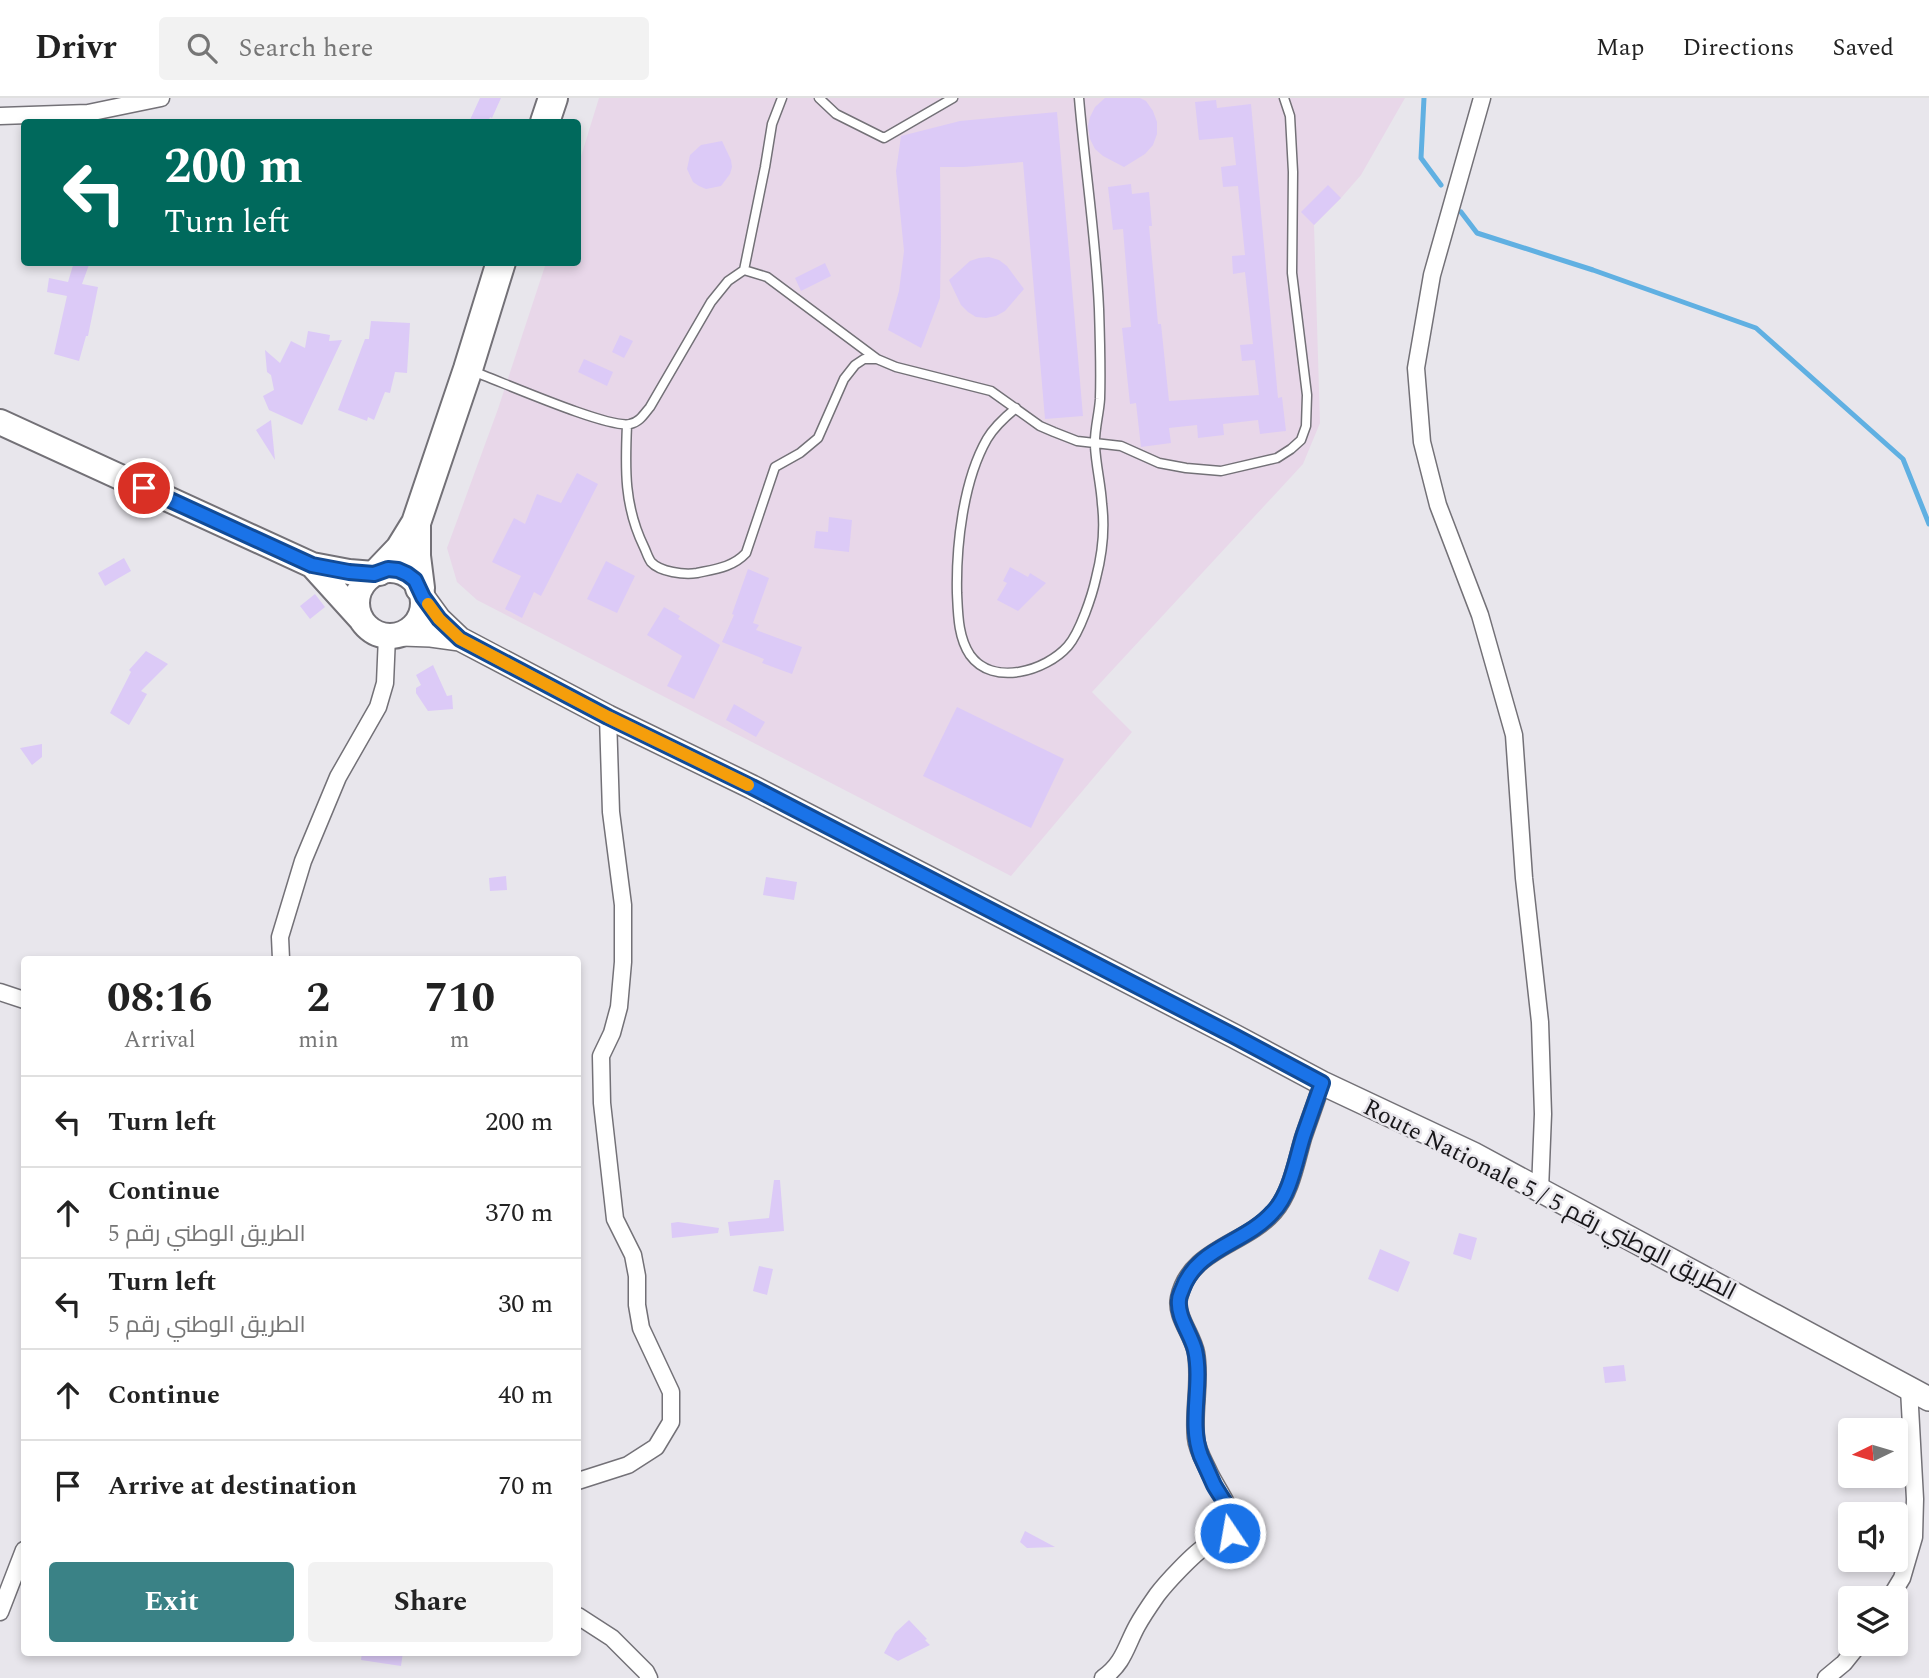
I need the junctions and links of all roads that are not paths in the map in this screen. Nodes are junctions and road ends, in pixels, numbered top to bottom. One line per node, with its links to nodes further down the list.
1 (161, 98): 9 (street)
2 (553, 98): 10 (highway)
3 (782, 98): 12 (lane)
4 (819, 98): 5 (lane)
5 (953, 98)
6 (1079, 98): 18 (lane)
7 (1284, 98): 18 (lane)
8 (1482, 98): 31 (street)
9 (0, 116)
10 (546, 119)
11 (500, 266): 14 (highway)
12 (744, 270): 13 (lane); 17 (lane)
13 (877, 359): 15 (lane); 17 (lane)
14 (468, 369): 17 (lane); 19 (highway)
15 (1016, 408): 18 (lane); 18 (lane)
16 (0, 422): 20 (main road)
17 (627, 425)
18 (1095, 444)
19 (416, 523): 21 (highway); 22 (highway)
20 (312, 565): 21 (main road); 23 (main road)
21 (377, 573): 22 (main road); 23 (main road)
22 (421, 593): 24 (main road); 25 (main road)
23 (360, 618): 24 (main road)
24 (394, 635): 25 (main road); 27 (street)
25 (460, 639): 26 (main road, Route Nationale 5 / الطريق الوطني رقم 5)
26 (608, 717): 30 (main road, Route Nationale 5 / الطريق الوطني رقم 5); 33 (street)
27 (281, 956)
28 (0, 992): 29 (street)
29 (21, 999)
30 (1322, 1083): 31 (main road, Route Nationale 5 / الطريق الوطني رقم 5); 40 (street)
31 (1540, 1189): 32 (main road, Route Nationale 5 / الطريق الوطني رقم 5)
32 (1919, 1394): 35 (street)
33 (581, 1480)
34 (21, 1558): 36 (street)
35 (1897, 1586)
36 (0, 1612)
37 (581, 1618): 39 (street)
38 (1849, 1656): 41 (street)
39 (649, 1678)
40 (1103, 1678)
41 (1826, 1678)

